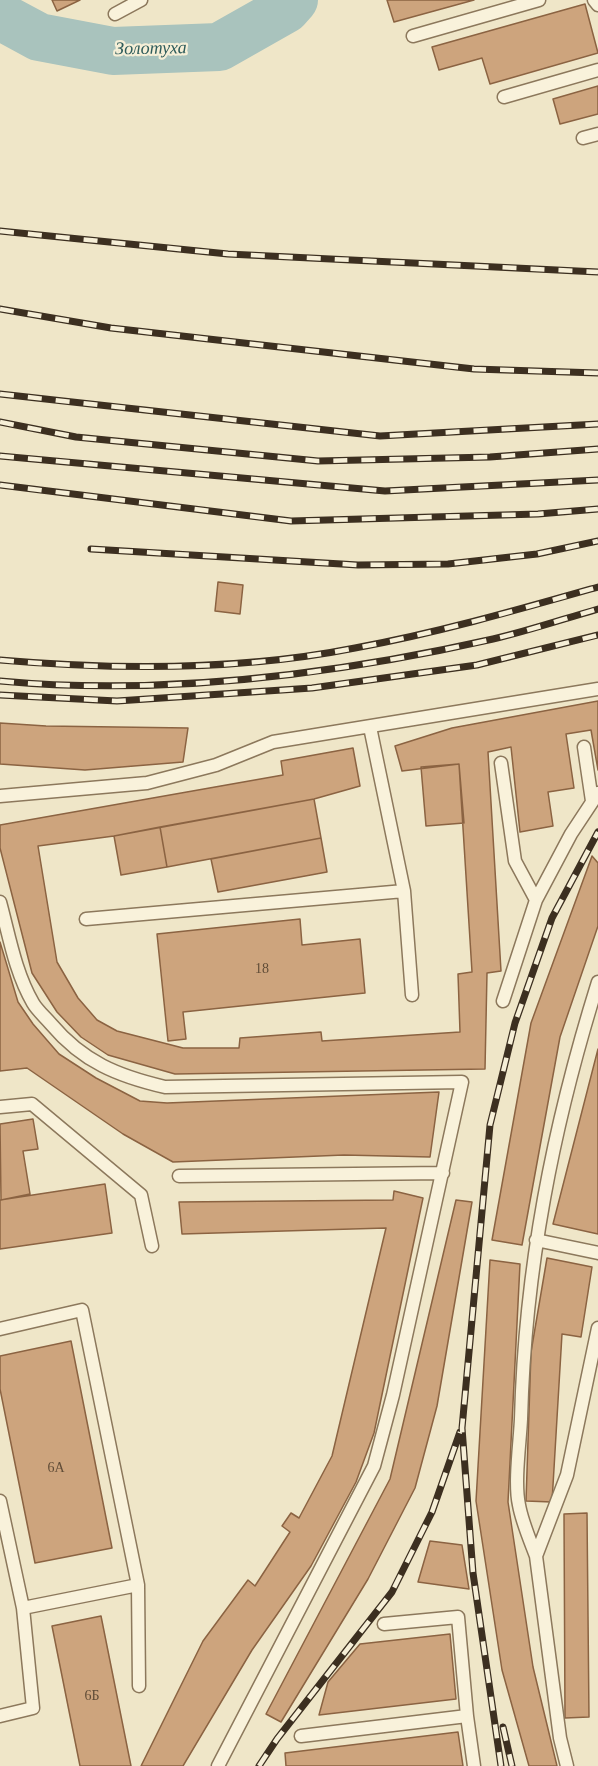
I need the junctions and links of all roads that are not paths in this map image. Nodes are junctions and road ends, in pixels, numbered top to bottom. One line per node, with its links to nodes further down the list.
1 (141, 0): 5 (lane)
2 (539, 0): 6 (lane)
3 (594, 0): 4 (lane)
4 (598, 5)
5 (115, 14)
6 (413, 36)
7 (598, 70): 8 (lane)
8 (504, 97)
9 (598, 134): 10 (lane)
10 (583, 138)
11 (598, 689): 12 (lane)
12 (370, 726): 15 (lane); 17 (lane)
13 (584, 747): 16 (lane)
14 (501, 764): 18 (lane)
15 (0, 796)
16 (595, 797): 18 (lane)
17 (404, 891): 20 (lane); 22 (lane)
18 (536, 900): 23 (lane)
19 (0, 902): 25 (lane)
20 (86, 920)
21 (598, 982): 27 (lane)
22 (412, 995)
23 (503, 1001)
24 (0, 1107): 28 (lane)
25 (443, 1173): 26 (lane); 41 (lane)
26 (178, 1176)
27 (536, 1240): 29 (lane); 33 (lane)
28 (152, 1246)
29 (598, 1253)
30 (598, 1328): 33 (lane)
31 (0, 1329): 34 (lane)
32 (0, 1502): 35 (lane)
33 (536, 1557): 43 (lane)
34 (138, 1585): 35 (lane); 37 (lane)
35 (23, 1608): 38 (lane)
36 (384, 1623): 39 (lane)
37 (140, 1686)
38 (0, 1716)
39 (467, 1716): 40 (lane); 42 (lane)
40 (301, 1736)
41 (218, 1766)
42 (474, 1766)
43 (567, 1766)

